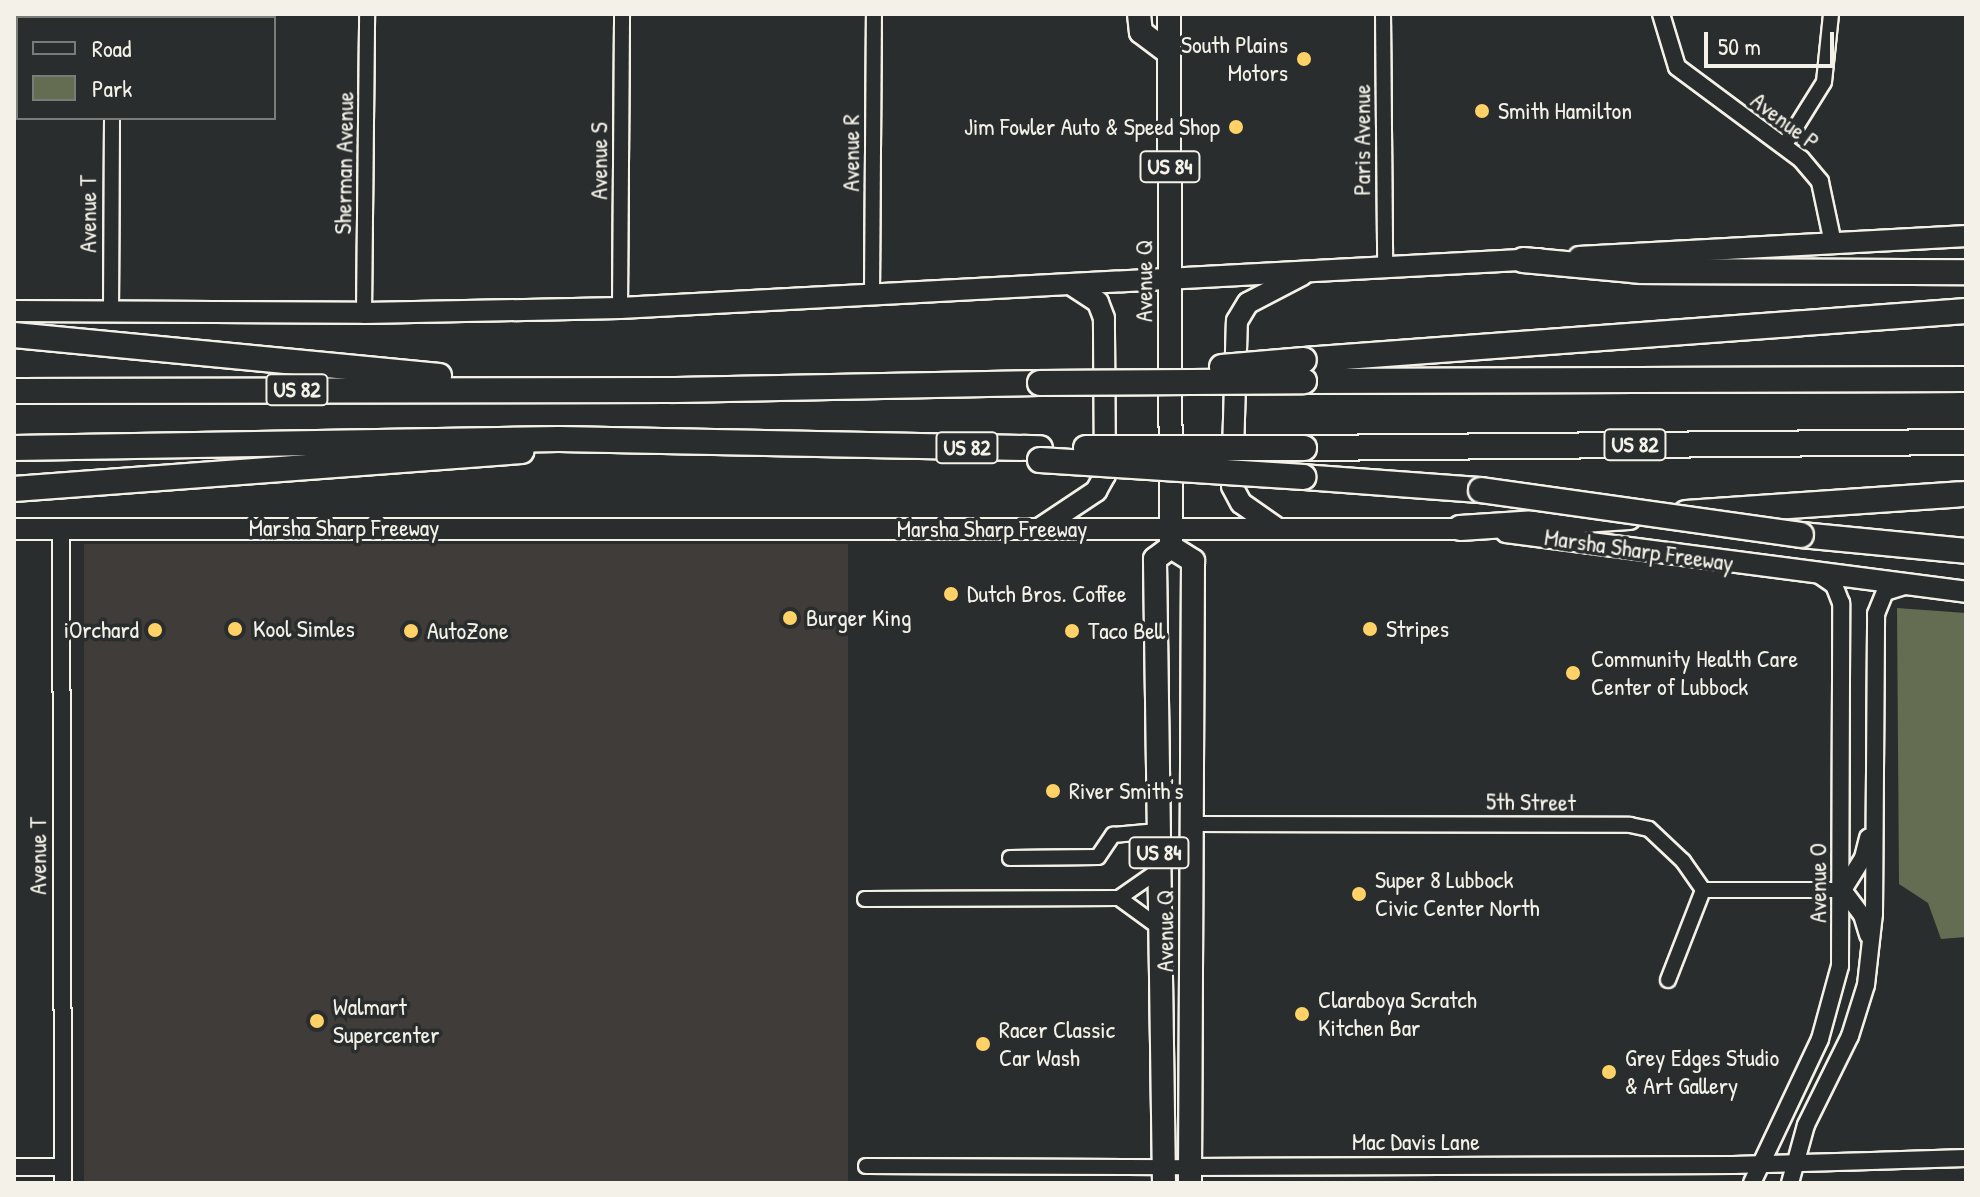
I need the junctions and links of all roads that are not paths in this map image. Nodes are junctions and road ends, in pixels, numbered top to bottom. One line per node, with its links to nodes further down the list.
1 (367, 14): 25 (street, Sherman Avenue)
2 (622, 14): 21 (street, Avenue S)
3 (874, 14): 20 (street, Avenue R)
4 (1139, 14): 9 (highway)
5 (1169, 14): 9 (highway, Avenue Q / US 84)
6 (1383, 14): 15 (street, Paris Avenue)
7 (1661, 14): 11 (street, Avenue P)
8 (1831, 14): 11 (street)
9 (1169, 53): 18 (highway, Avenue Q / US 84)
10 (112, 120): 23 (street, Avenue T)
11 (1784, 146): 13 (street, Avenue P)
12 (1966, 236): 13 (main road)
13 (1833, 243): 14 (main road)
14 (1523, 260): 15 (main road); 17 (highway)
15 (1385, 265): 16 (main road)
16 (1309, 271): 18 (main road); 41 (main road)
17 (1966, 272)
18 (1171, 281): 19 (main road); 42 (highway, Avenue Q / US 84)
19 (1070, 285): 20 (main road); 40 (main road)
20 (872, 293): 21 (main road)
21 (620, 308): 25 (main road)
22 (14, 311): 23 (main road)
23 (111, 311): 25 (main road)
24 (1966, 311): 27 (highway)
25 (364, 313)
26 (14, 335): 29 (highway)
27 (1304, 371): 28 (highway, US 82); 29 (highway, US 82, bridge)
28 (1966, 379)
29 (580, 390): 30 (highway, US 82)
30 (14, 391)
31 (559, 439): 33 (highway, US 82); 34 (highway, US 82); 35 (highway)
32 (1966, 442): 34 (highway, US 82, bridge)
33 (14, 448)
34 (1040, 454): 43 (highway, bridge)
35 (14, 489)
36 (1966, 494): 37 (highway)
37 (1460, 528): 41 (main road, Marsha Sharp Freeway); 44 (main road, Marsha Sharp Freeway)
38 (14, 529): 39 (main road, Marsha Sharp Freeway)
39 (61, 529): 40 (main road, Marsha Sharp Freeway); 64 (street, Avenue T)
40 (1039, 529): 42 (main road, Marsha Sharp Freeway)
41 (1278, 529): 42 (main road, Marsha Sharp Freeway)
42 (1170, 538): 48 (highway, Avenue Q / US 84); 49 (highway, Avenue Q / US 84)
43 (1966, 551)
44 (1819, 575): 45 (main road, Marsha Sharp Freeway); 53 (street, Avenue O)
45 (1905, 586): 46 (main road, Marsha Sharp Freeway); 47 (street)
46 (1966, 592)
47 (1875, 797): 53 (street); 57 (street)
48 (1191, 824): 52 (street, 5th Street); 66 (highway, Avenue Q / US 84)
49 (1158, 831): 50 (street); 51 (highway, Avenue Q / US 84)
50 (1010, 858)
51 (1159, 870): 54 (street); 56 (highway, Avenue Q / US 84)
52 (1703, 890): 53 (street); 58 (street)
53 (1843, 890): 57 (street); 61 (street, Avenue O)
54 (1119, 898): 55 (street); 56 (street)
55 (865, 899)
56 (1160, 928): 65 (highway, Avenue Q / US 84)
57 (1871, 952): 60 (street)
58 (1668, 980)
59 (1966, 1158): 60 (street, Mac Davis Lane)
60 (1792, 1160): 61 (street, Mac Davis Lane); 68 (street)
61 (1757, 1164): 66 (street, Mac Davis Lane); 67 (street, Avenue O)
62 (866, 1166): 65 (street, Mac Davis Lane)
63 (14, 1167): 64 (street)
64 (63, 1175)
65 (1164, 1175): 66 (street, Mac Davis Lane)
66 (1190, 1175)
67 (1752, 1183)
68 (1790, 1183)

